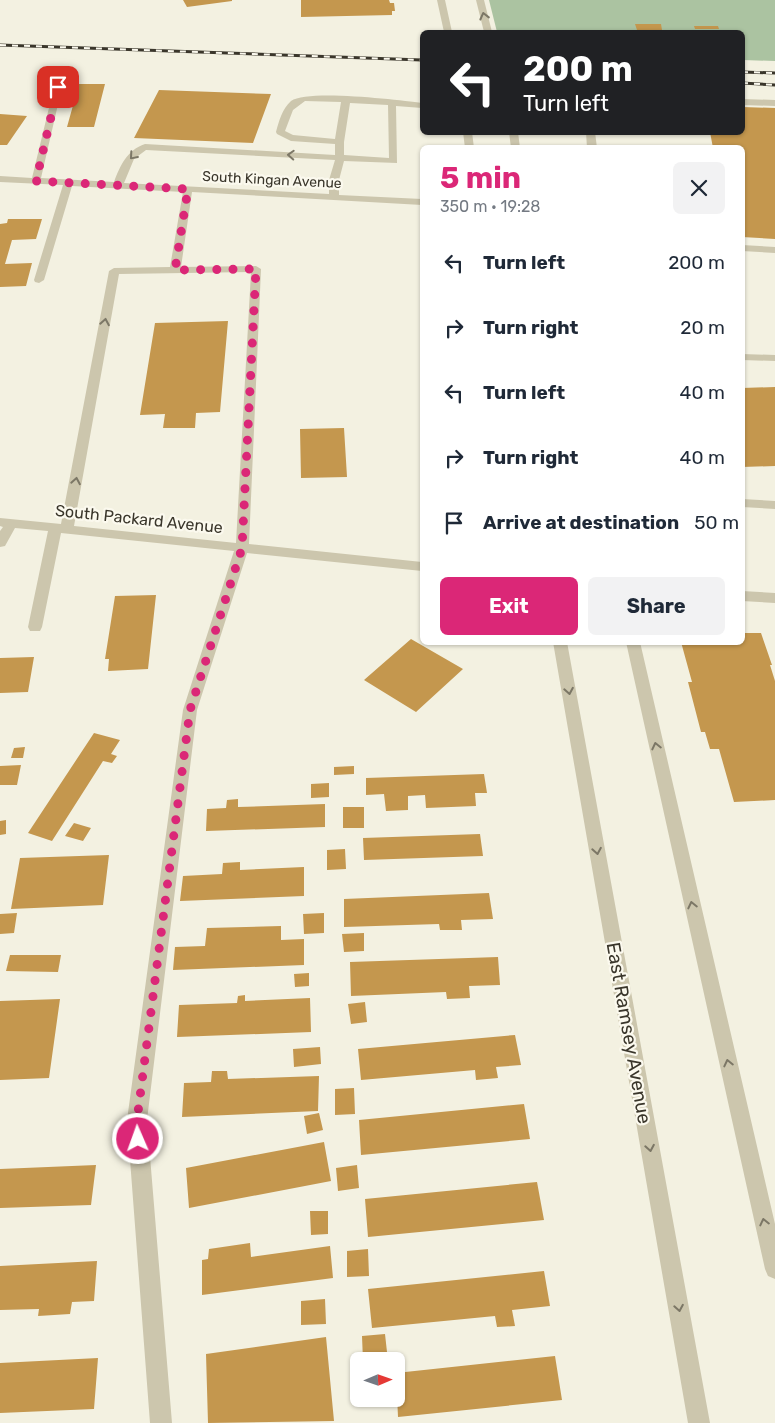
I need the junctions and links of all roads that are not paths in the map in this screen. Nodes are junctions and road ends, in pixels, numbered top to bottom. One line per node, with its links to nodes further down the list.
1 (441, 0): 3 (street)
2 (480, 0): 4 (street, one-way to 2)
3 (448, 30)
4 (488, 30)
5 (58, 87): 14 (street)
6 (346, 100): 8 (street); 11 (street); 11 (street)
7 (745, 102): 9 (street)
8 (392, 103): 10 (street); 12 (street)
9 (775, 103)
10 (420, 105)
11 (339, 142): 12 (street)
12 (340, 158): 16 (street, one-way to 16); 18 (street)
13 (0, 179): 14 (street, South Kingan Avenue)
14 (36, 181): 15 (street, South Kingan Avenue)
15 (68, 183): 16 (street, South Kingan Avenue); 23 (street)
16 (118, 186): 17 (street, South Kingan Avenue)
17 (188, 189): 18 (street, South Kingan Avenue); 22 (street)
18 (334, 197): 19 (street, South Kingan Avenue)
19 (420, 202)
20 (745, 248): 21 (street)
21 (775, 250)
22 (175, 270): 29 (street, one-way to 22); 31 (street)
23 (39, 280)
24 (745, 357): 25 (street)
25 (775, 358)
26 (745, 503): 27 (street)
27 (775, 505)
28 (5, 523): 29 (street, South Packard Avenue); 30 (street)
29 (61, 529): 31 (street, South Packard Avenue); 35 (street)
30 (0, 543)
31 (242, 548): 32 (street, South Packard Avenue); 39 (street)
32 (420, 567)
33 (745, 596): 34 (street)
34 (775, 598)
35 (35, 627)
36 (561, 645): 40 (street, East Ramsey Avenue, one-way to 40)
37 (633, 645): 38 (street, one-way to 37)
38 (775, 1269)
39 (161, 1423)
40 (699, 1423)

